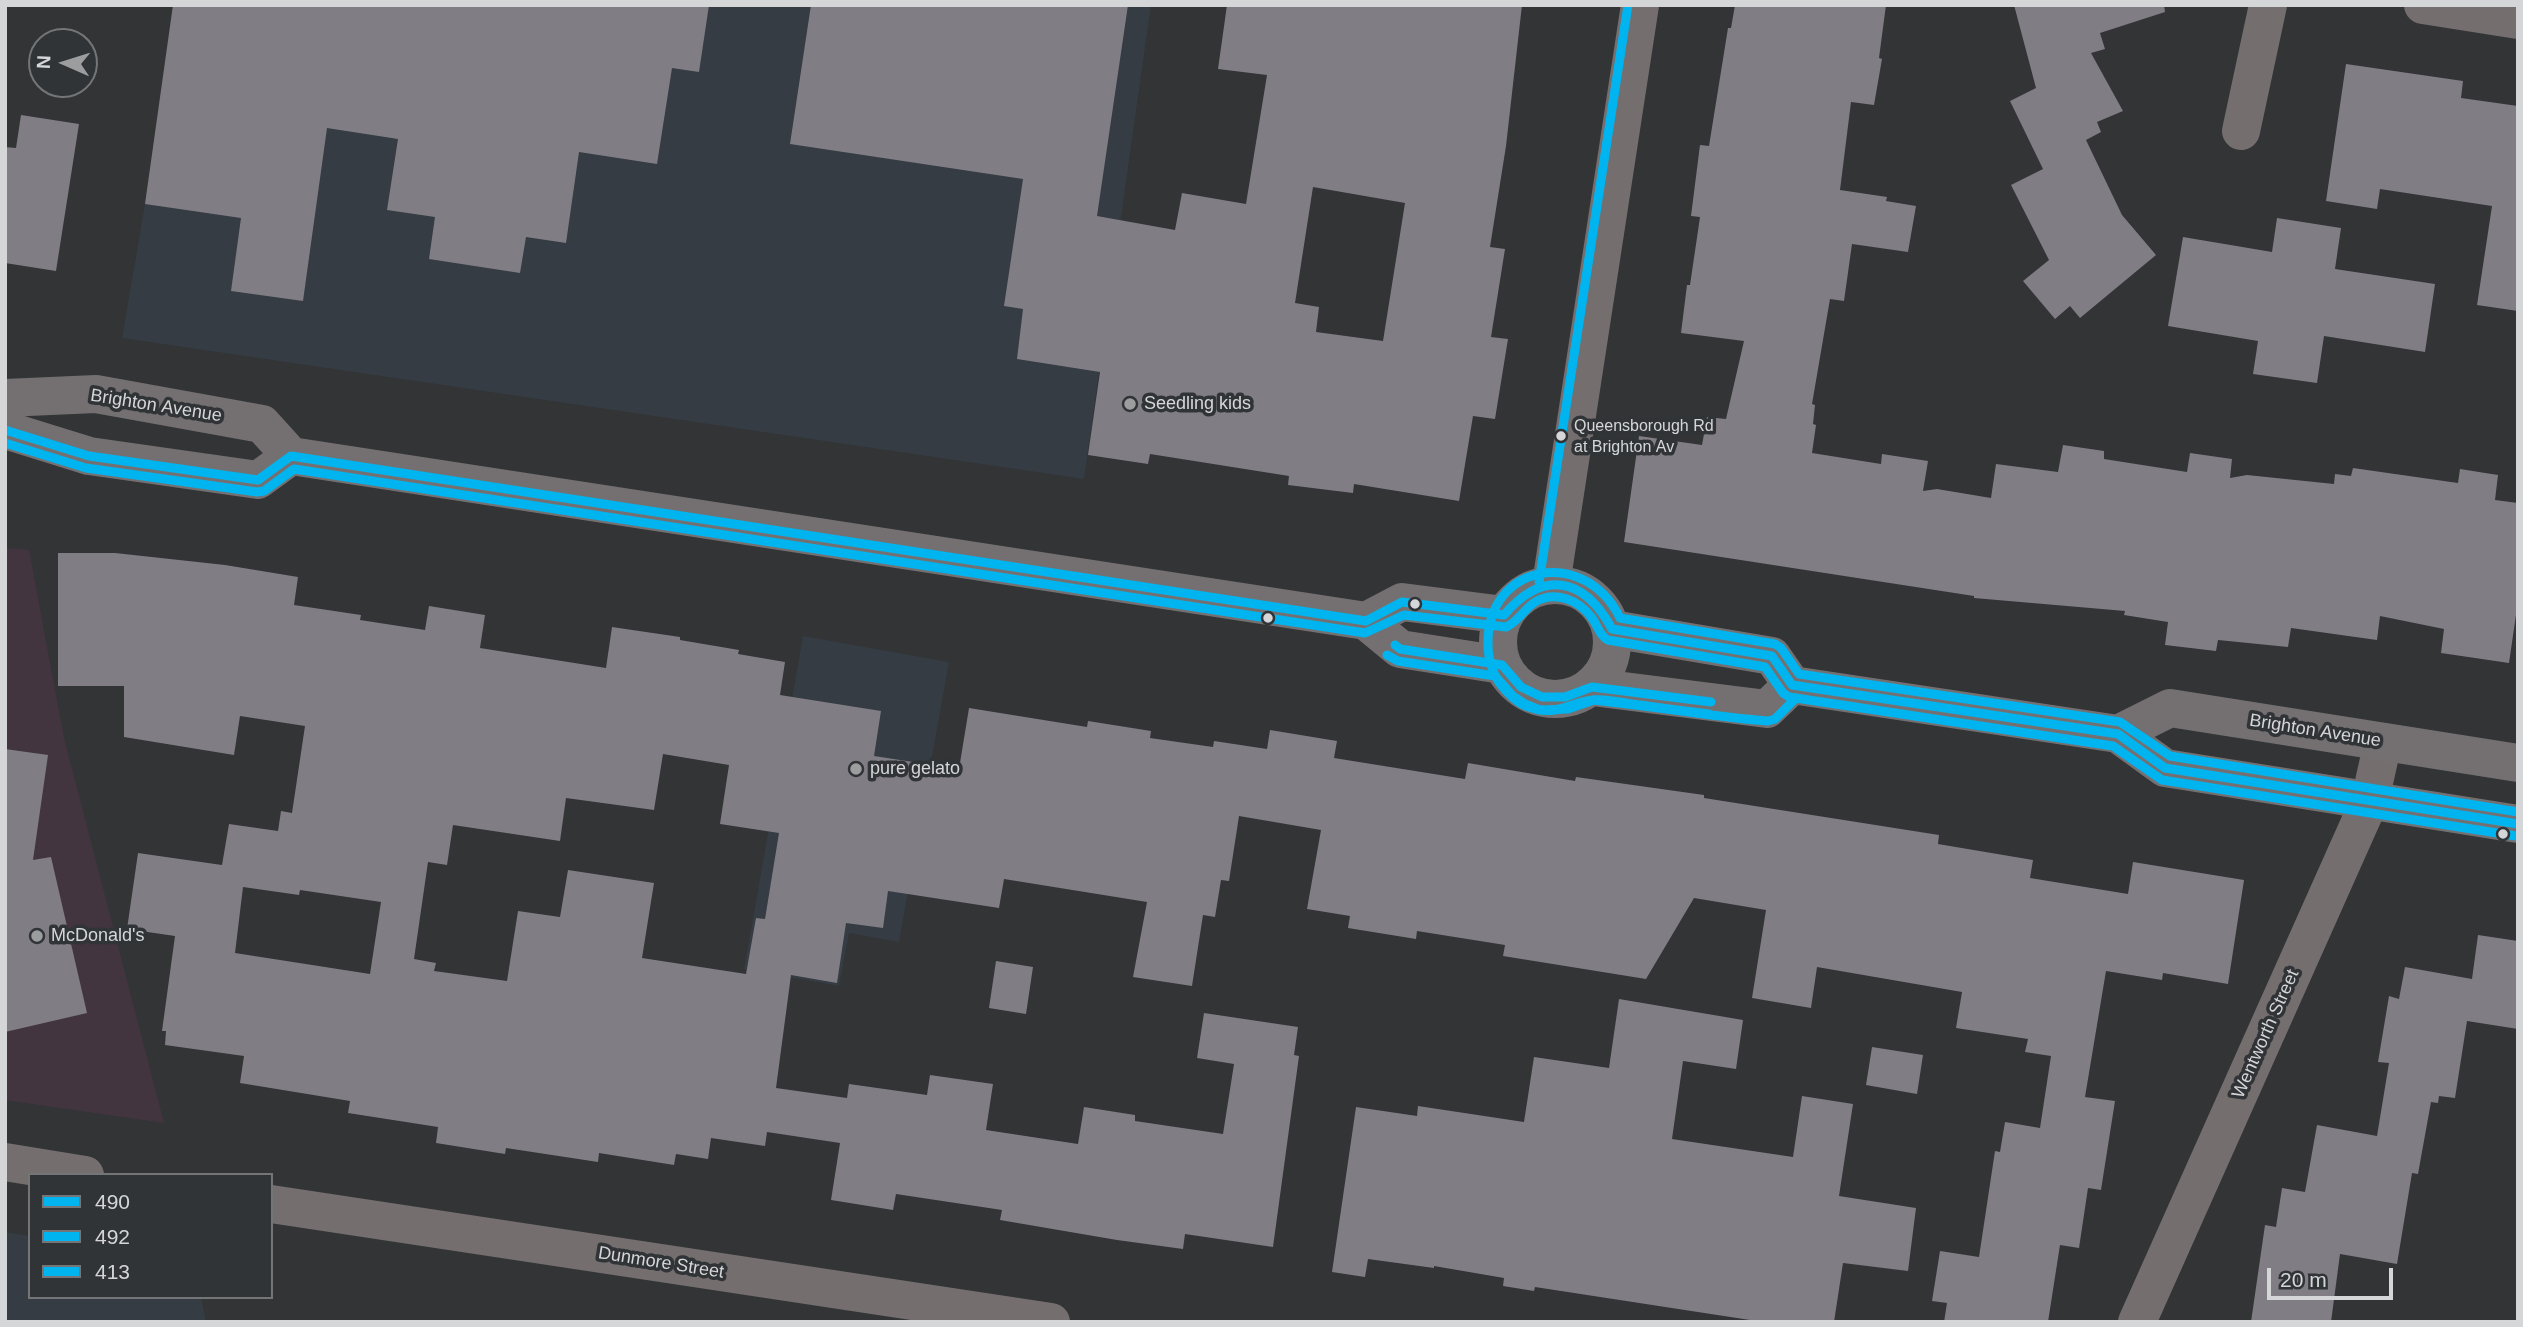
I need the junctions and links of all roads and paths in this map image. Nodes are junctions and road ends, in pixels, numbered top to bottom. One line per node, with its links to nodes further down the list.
1 (1640, 5): 9 (street)
2 (2267, 5): 5 (street)
3 (2423, 5): 4 (street)
4 (2518, 20)
5 (2241, 131)
6 (5, 398): 8 (main road, Brighton Avenue)
7 (5, 430): 8 (main road)
8 (291, 456): 11 (main road)
9 (1551, 584): 10 (main road); 12 (main road)
10 (1504, 615): 11 (main road); 13 (main road)
11 (1366, 621): 13 (main road)
12 (1612, 629): 14 (main road); 15 (main road)
13 (1502, 665): 15 (main road)
14 (1792, 685): 15 (main road); 16 (main road)
15 (1592, 687)
16 (2118, 734): 17 (main road, Brighton Avenue); 19 (main road)
17 (2383, 742): 18 (main road, Brighton Avenue); 19 (street, Wentworth Street)
18 (2518, 763)
19 (2370, 800): 20 (main road); 25 (street, Wentworth Street)
20 (2518, 824)
21 (5, 1162): 22 (street)
22 (73, 1173)
23 (273, 1204): 24 (street, Dunmore Street)
24 (1051, 1322)
25 (2137, 1322)

